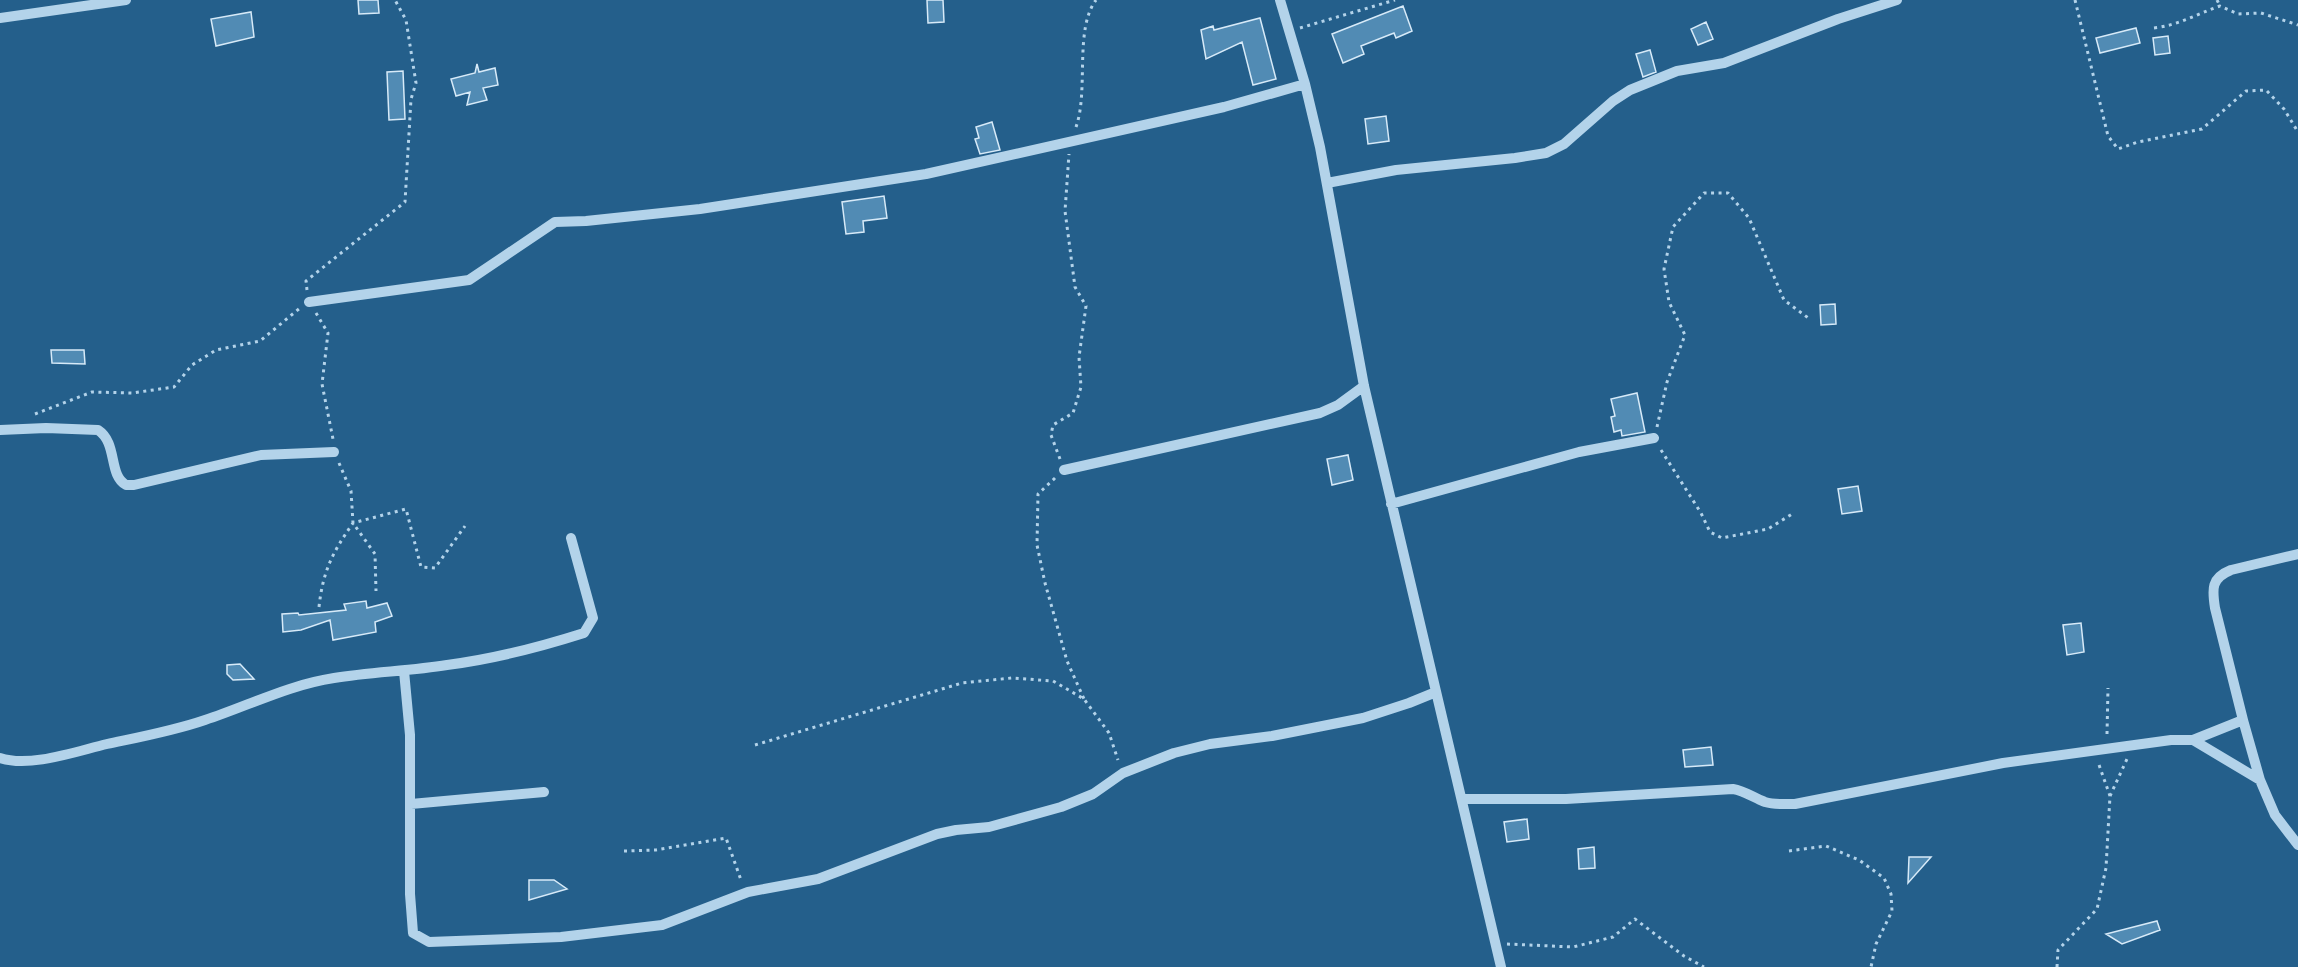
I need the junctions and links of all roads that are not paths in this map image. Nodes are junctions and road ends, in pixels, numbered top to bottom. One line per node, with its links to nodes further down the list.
1 (126, 0): 4 (street)
2 (1280, 0): 5 (street)
3 (1897, 0): 6 (street)
4 (0, 18)
5 (1305, 84): 6 (street); 7 (street)
6 (1327, 183): 8 (street)
7 (309, 302)
8 (1364, 386): 12 (street); 13 (street)
9 (0, 430): 11 (street)
10 (1654, 438): 13 (street)
11 (334, 452)
12 (1064, 470)
13 (1391, 504): 17 (street)
14 (571, 538): 16 (street)
15 (2298, 554): 18 (street)
16 (404, 670): 20 (street); 24 (street)
17 (1436, 692): 23 (street); 24 (street)
18 (2243, 720): 19 (street); 21 (street)
19 (2193, 740): 21 (street); 23 (street)
20 (0, 758)
21 (2260, 780): 25 (street)
22 (544, 792): 24 (street)
23 (1462, 799): 26 (street)
24 (411, 804)
25 (2298, 845)
26 (1501, 967)

